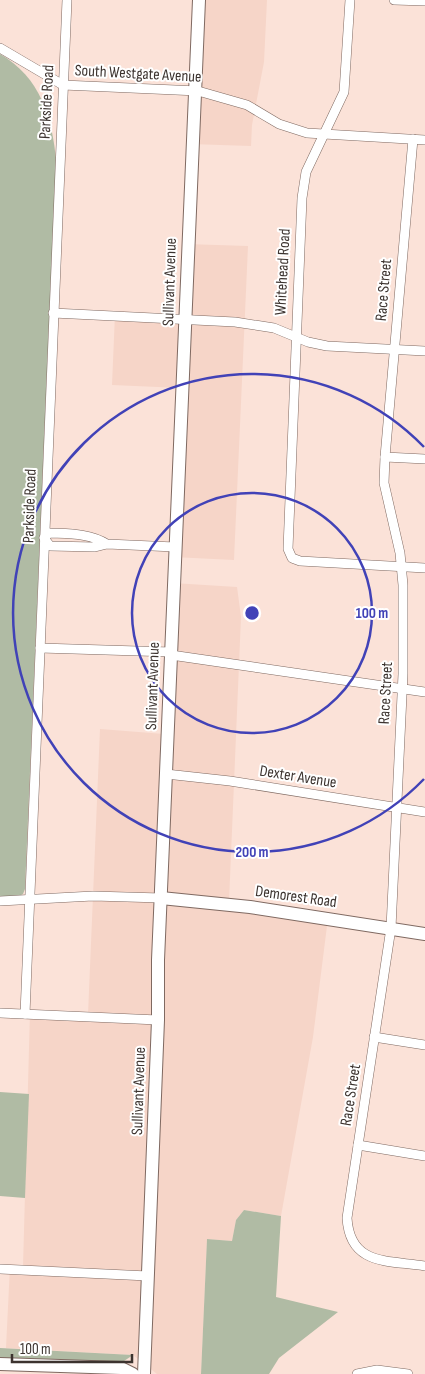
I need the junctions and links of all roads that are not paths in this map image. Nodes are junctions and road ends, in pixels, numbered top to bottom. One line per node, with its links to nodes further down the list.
1 (67, 0): 7 (street, Parkside Road)
2 (199, 0): 8 (main road, Sullivant Avenue)
3 (350, 0): 9 (street, Whitehead Road)
4 (394, 0): 5 (street)
5 (425, 1)
6 (0, 48): 7 (street, South Westgate Avenue)
7 (63, 85): 8 (street, South Westgate Avenue); 12 (street, Parkside Road)
8 (194, 90): 9 (street, South Westgate Avenue); 13 (main road, Sullivant Avenue)
9 (324, 135): 10 (street, South Westgate Avenue); 14 (street, Whitehead Road)
10 (413, 139): 11 (street, South Westgate Avenue); 15 (street, Race Street)
11 (425, 140)
12 (53, 313): 13 (street); 19 (street, Parkside Road)
13 (185, 320): 14 (street); 21 (main road, Sullivant Avenue)
14 (296, 336): 15 (street); 22 (street, Whitehead Road)
15 (394, 350): 16 (street); 17 (street, Race Street)
16 (425, 351)
17 (385, 457): 18 (street); 22 (street, Race Street)
18 (425, 459)
19 (44, 538): 20 (street); 20 (street); 24 (street, Parkside Road)
20 (106, 544): 21 (street)
21 (175, 547): 25 (main road, Sullivant Avenue)
22 (402, 567): 23 (street); 26 (street, Race Street)
23 (425, 568)
24 (40, 648): 25 (street); 32 (street, Parkside Road)
25 (171, 654): 26 (street); 28 (main road, Sullivant Avenue)
26 (402, 689): 27 (street); 29 (street, Race Street)
27 (425, 692)
28 (166, 774): 29 (street, Dexter Avenue); 31 (main road, Sullivant Avenue)
29 (396, 808): 30 (street, Dexter Avenue); 34 (street, Race Street)
30 (425, 812)
31 (161, 898): 32 (street); 34 (main road, Demorest Road); 38 (main road, Sullivant Avenue)
32 (29, 900): 33 (street); 37 (street, Parkside Road)
33 (0, 901)
34 (391, 928): 35 (main road, Demorest Road); 39 (street, Race Street)
35 (425, 934)
36 (0, 1013): 37 (street)
37 (25, 1014): 38 (street)
38 (158, 1020): 45 (main road, Sullivant Avenue)
39 (374, 1037): 40 (street); 41 (street, Race Street)
40 (425, 1045)
41 (358, 1145): 42 (street); 43 (street, Race Street)
42 (425, 1156)
43 (425, 1266)
44 (0, 1269): 45 (street)
45 (148, 1276): 48 (main road, Sullivant Avenue)
46 (0, 1364): 47 (main road)
47 (133, 1374)
48 (144, 1374)
49 (357, 1374): 50 (street)
50 (408, 1374)

